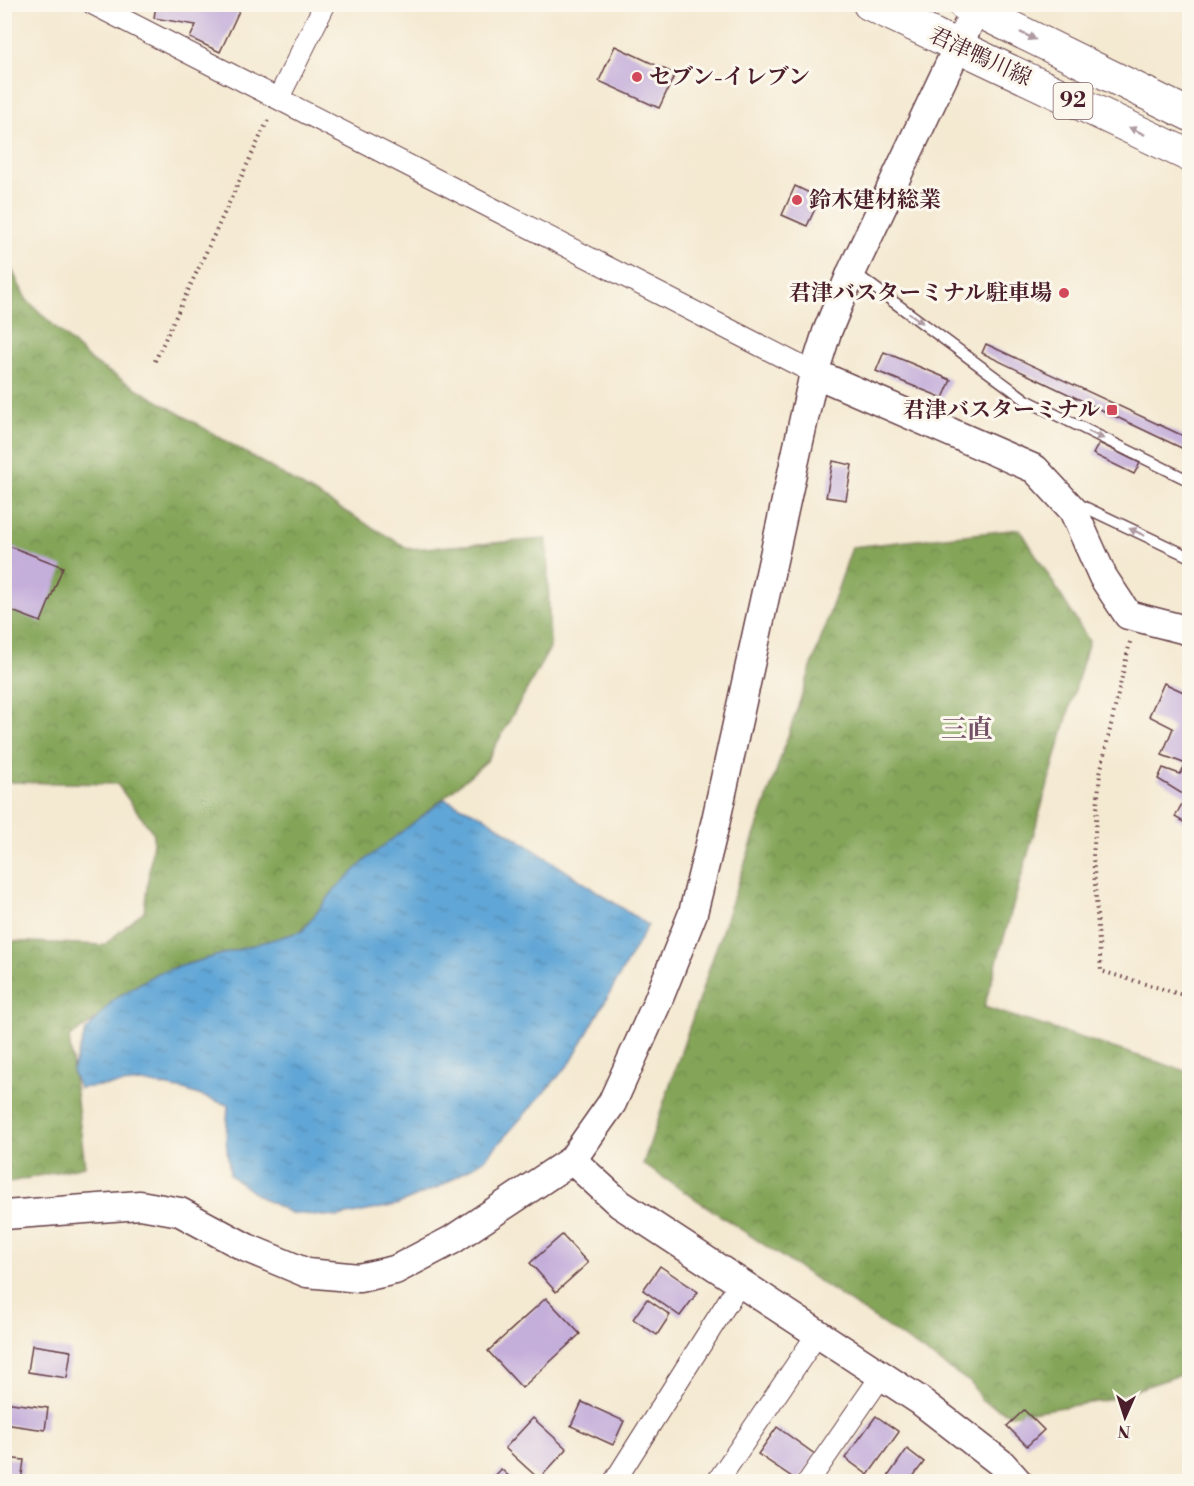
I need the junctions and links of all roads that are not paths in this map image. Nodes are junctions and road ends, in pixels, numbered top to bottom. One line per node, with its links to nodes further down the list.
1 (93, 4): 6 (street)
2 (325, 4): 6 (street)
3 (868, 4): 5 (main road, 君津鴨川線 / 92)
4 (973, 6): 5 (street); 7 (main road, 君津鴨川線 / 92, one-way to 7)
5 (957, 46): 8 (main road, 君津鴨川線 / 92, one-way to 5); 9 (street)
6 (279, 97): 10 (street)
7 (1190, 115)
8 (1190, 156)
9 (852, 271): 10 (street); 11 (lane, one-way to 11)
10 (814, 373): 12 (street); 15 (street)
11 (1190, 481)
12 (1064, 498): 13 (lane, one-way to 12); 14 (street)
13 (1190, 557)
14 (1190, 631)
15 (572, 1160): 16 (street); 17 (street)
16 (4, 1215)
17 (741, 1281): 18 (street); 20 (street)
18 (818, 1333): 19 (street); 21 (street)
19 (882, 1375): 22 (street); 23 (street)
20 (614, 1482)
21 (717, 1482)
22 (808, 1482)
23 (1018, 1482)

